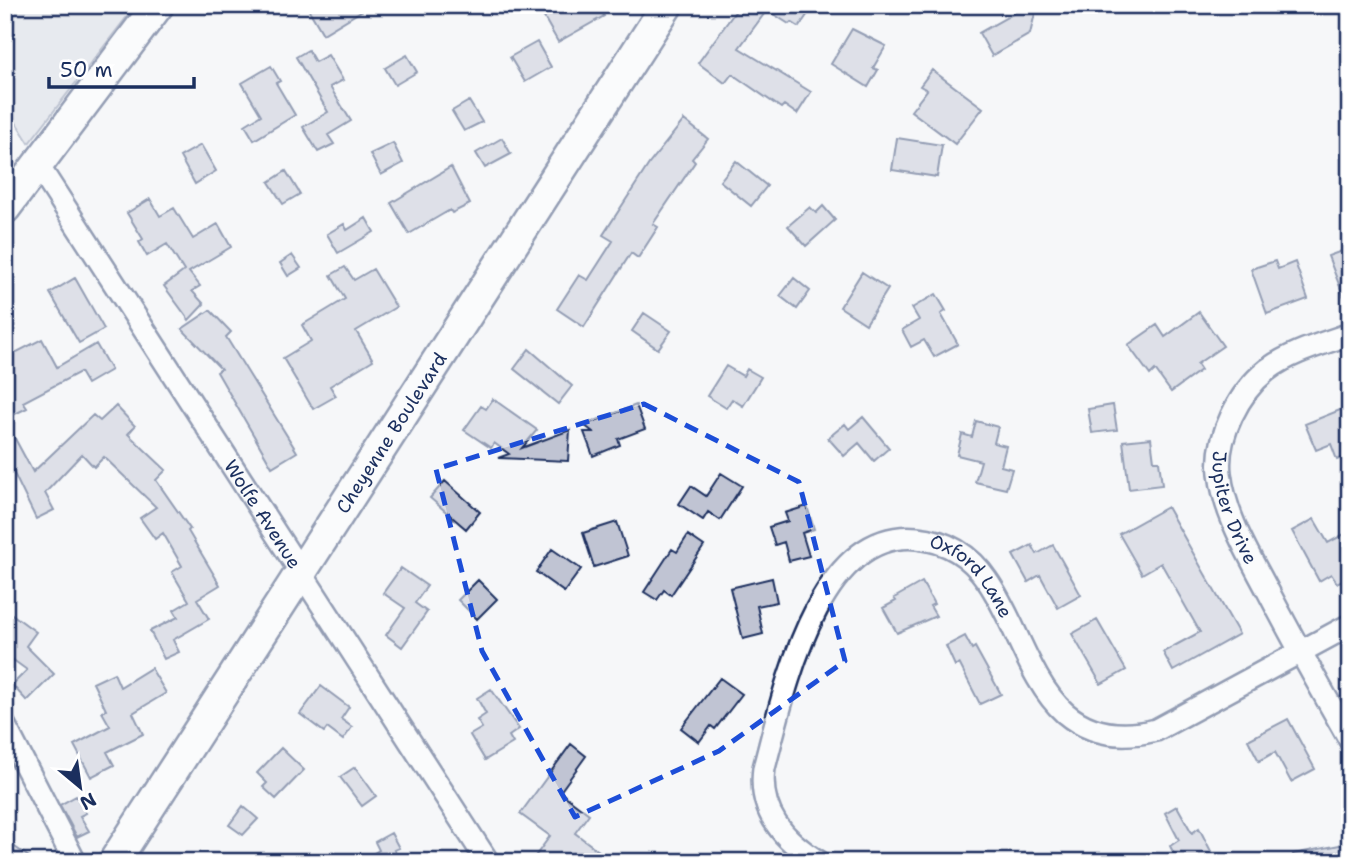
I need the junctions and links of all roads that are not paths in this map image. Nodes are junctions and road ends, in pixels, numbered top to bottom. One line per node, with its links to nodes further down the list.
1 (158, 5): 3 (main road)
2 (667, 5): 6 (main road, Cheyenne Boulevard)
3 (39, 167): 4 (main road); 6 (street, Wolfe Avenue)
4 (5, 208)
5 (1350, 334): 8 (street, Jupiter Drive)
6 (300, 572): 12 (main road, Cheyenne Boulevard); 13 (street, Wolfe Avenue)
7 (1350, 625): 8 (street, Oxford Lane)
8 (1300, 651): 10 (street, Jupiter Drive); 14 (street, Oxford Lane)
9 (5, 726): 11 (street)
10 (1350, 740)
11 (75, 862)
12 (114, 862)
13 (488, 862)
14 (819, 862)

